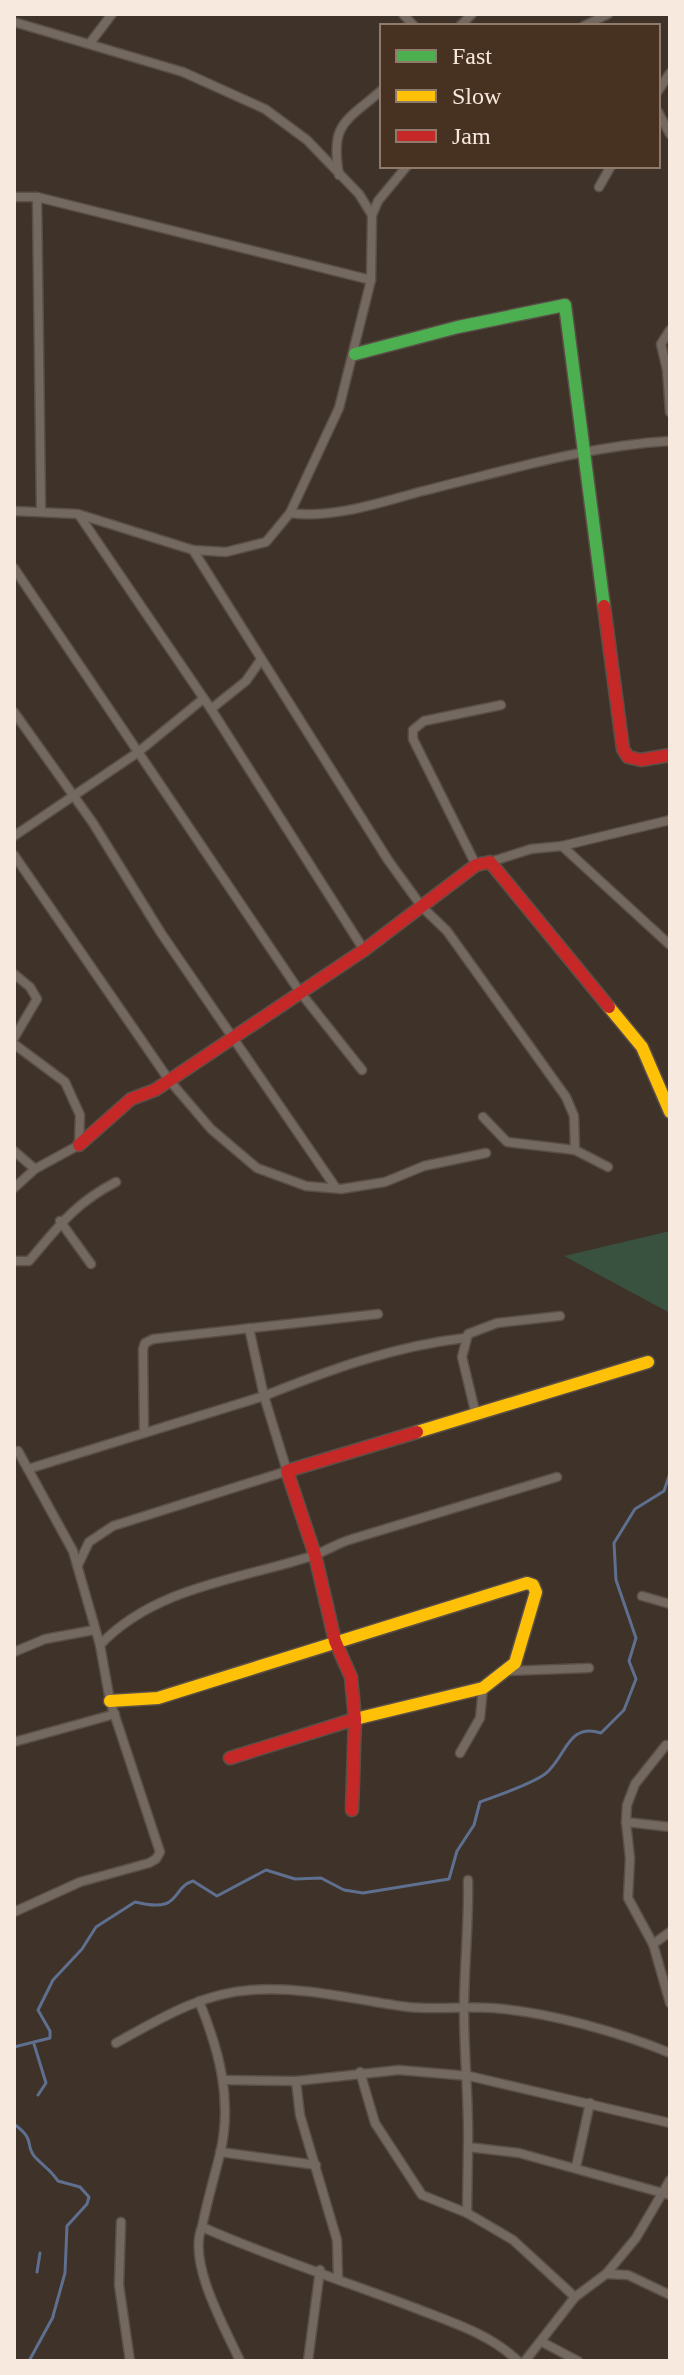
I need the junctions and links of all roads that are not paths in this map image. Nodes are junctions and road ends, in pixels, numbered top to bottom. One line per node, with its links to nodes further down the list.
1 (112, 14): 5 (street)
2 (608, 14): 4 (street)
3 (14, 22): 5 (street)
4 (588, 24)
5 (90, 43): 11 (street)
6 (380, 92): 11 (street)
7 (660, 116): 8 (street)
8 (670, 134)
9 (405, 168): 15 (street)
10 (610, 168): 12 (street)
11 (339, 176): 15 (street)
12 (599, 187)
13 (14, 197): 14 (street)
14 (37, 197): 16 (street); 22 (street)
15 (372, 215): 16 (street)
16 (371, 280): 18 (street)
17 (670, 330): 19 (street)
18 (355, 354): 21 (street); 24 (street)
19 (670, 412)
20 (670, 441): 21 (street)
21 (584, 450): 24 (street); 34 (street)
22 (41, 510): 23 (street); 25 (street)
23 (14, 511)
24 (290, 513): 26 (street)
25 (78, 514): 26 (street); 29 (street)
26 (193, 550): 28 (street)
27 (14, 568): 33 (street)
28 (260, 661): 31 (street); 42 (street)
29 (203, 699): 31 (street); 33 (street)
30 (501, 705): 41 (street)
31 (211, 709): 44 (street)
32 (14, 712): 35 (street)
33 (137, 753): 35 (street); 46 (street)
34 (670, 755)
35 (71, 796): 37 (street); 47 (street)
36 (670, 820): 38 (street)
37 (14, 836)
38 (562, 846): 40 (street); 43 (street)
39 (14, 855): 50 (street)
40 (490, 862): 41 (street); 51 (street)
41 (476, 865): 42 (street)
42 (422, 907): 44 (street); 54 (street)
43 (670, 945)
44 (364, 950): 46 (street)
45 (14, 974): 48 (street)
46 (300, 992): 47 (street); 49 (street)
47 (230, 1036): 50 (street); 61 (street)
48 (14, 1041): 53 (street)
49 (362, 1070)
50 (169, 1080): 53 (street); 61 (street)
51 (670, 1112)
52 (483, 1117): 54 (street)
53 (79, 1145): 58 (street)
54 (575, 1150): 57 (street)
55 (14, 1151): 58 (street)
56 (486, 1153): 61 (street)
57 (608, 1167)
58 (35, 1169): 60 (street)
59 (116, 1182): 62 (street)
60 (14, 1188)
61 (336, 1188)
62 (60, 1221): 63 (street); 64 (street)
63 (14, 1261)
64 (91, 1264)
65 (378, 1314): 67 (street)
66 (560, 1316): 68 (street)
67 (249, 1328): 70 (street); 72 (street)
68 (465, 1338): 70 (street); 71 (street)
69 (648, 1362): 71 (street)
70 (264, 1396): 72 (street); 75 (street)
71 (476, 1415): 75 (street)
72 (144, 1431): 74 (street)
73 (18, 1451): 74 (street)
74 (28, 1469): 78 (street)
75 (287, 1471): 77 (street); 78 (street)
76 (557, 1477): 77 (street)
77 (315, 1555): 82 (street); 83 (street)
78 (77, 1566): 81 (street)
79 (642, 1596): 80 (street)
80 (670, 1604)
81 (94, 1630): 83 (street); 84 (street)
82 (335, 1641): 86 (street); 88 (street); 90 (street)
83 (100, 1645): 88 (street)
84 (14, 1652)
85 (589, 1668): 86 (street)
86 (508, 1671): 87 (street)
87 (483, 1688): 90 (street); 93 (street)
88 (110, 1701): 89 (street)
89 (115, 1714): 91 (street); 99 (street)
90 (355, 1719): 94 (street); 95 (street)
91 (14, 1742)
92 (666, 1745): 96 (street)
93 (460, 1753)
94 (230, 1758)
95 (352, 1810)
96 (626, 1822): 97 (street); 101 (street)
97 (670, 1827)
98 (468, 1880): 105 (street)
99 (14, 1912)
100 (670, 1932): 101 (street)
101 (653, 1944): 102 (street)
102 (667, 1975): 104 (street)
103 (199, 2001): 105 (street); 106 (street); 110 (street)
104 (670, 2003)
105 (464, 2009): 107 (street); 109 (street)
106 (116, 2043)
107 (670, 2053)
108 (360, 2072): 109 (street); 111 (street); 120 (street)
109 (469, 2076): 112 (street); 114 (street)
110 (223, 2080): 111 (street); 115 (street)
111 (296, 2081): 116 (street)
112 (590, 2103): 113 (street); 117 (street)
113 (670, 2123)
114 (468, 2147): 117 (street); 120 (street)
115 (220, 2152): 116 (street); 122 (street)
116 (316, 2165): 125 (street)
117 (576, 2167): 119 (street)
118 (670, 2180): 119 (street)
119 (667, 2194): 124 (street)
120 (467, 2213): 127 (street)
121 (121, 2222): 129 (street)
122 (202, 2227): 123 (street); 130 (street)
123 (320, 2270): 125 (street); 131 (street)
124 (606, 2274): 126 (street); 127 (street)
125 (338, 2279): 132 (street)
126 (670, 2295)
127 (575, 2297): 128 (street)
128 (542, 2342): 133 (street); 134 (street)
129 (130, 2361)
130 (240, 2361)
131 (308, 2361)
132 (518, 2361)
133 (525, 2361)
134 (578, 2361)

